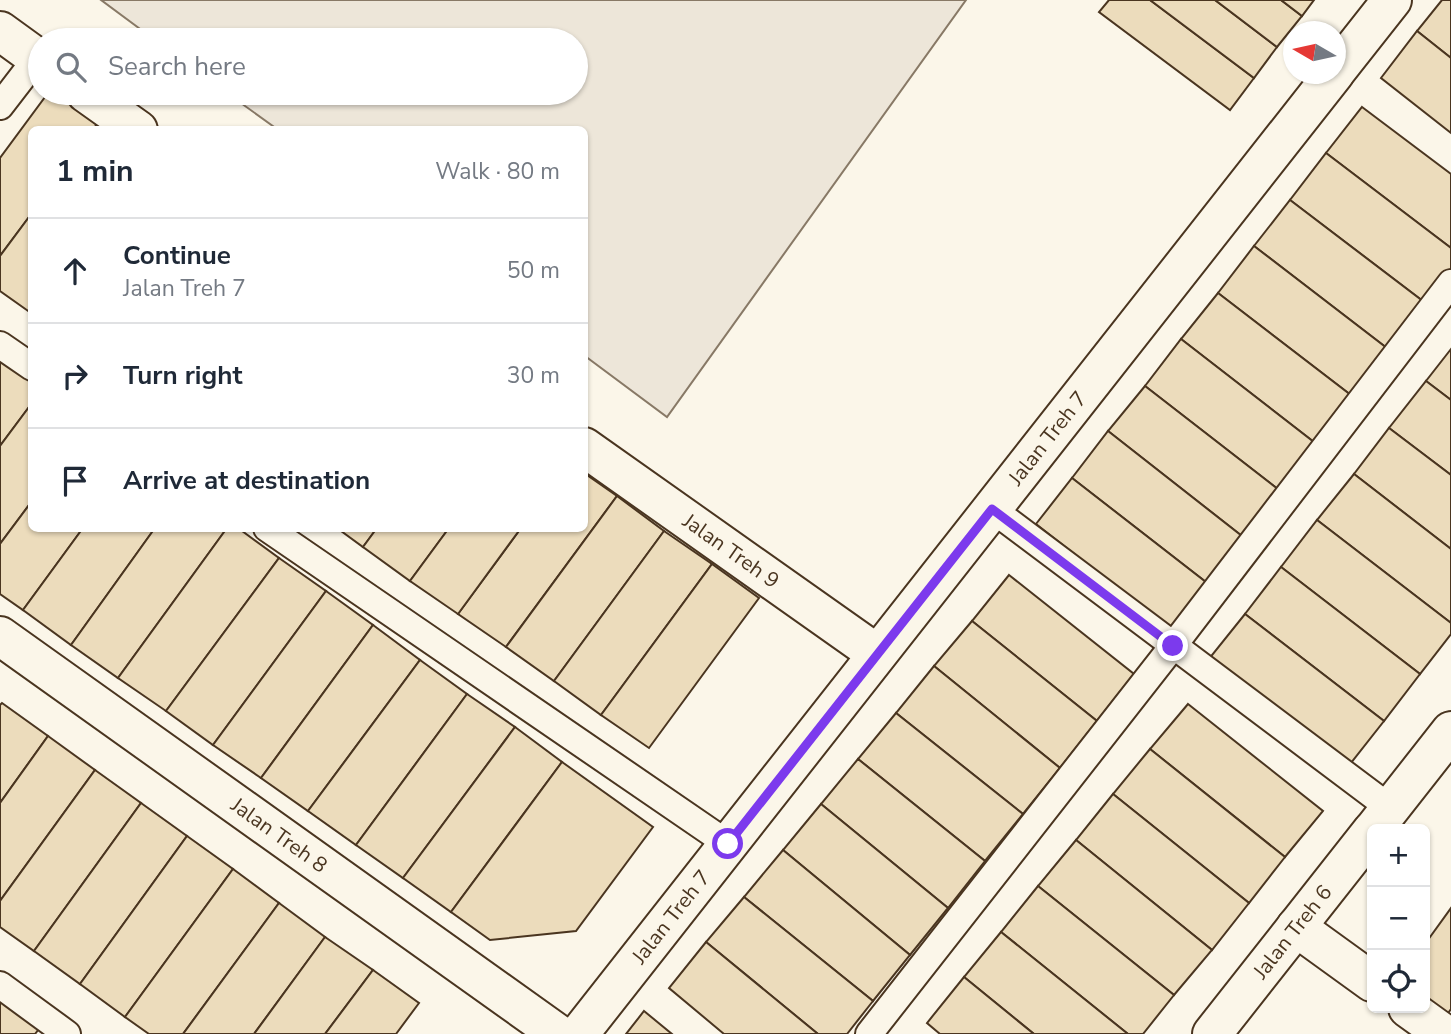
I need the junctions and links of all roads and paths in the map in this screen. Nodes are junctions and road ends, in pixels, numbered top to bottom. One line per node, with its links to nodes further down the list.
1 (1392, 0): 4 (street, Jalan Treh 7)
2 (0, 31): 3 (street)
3 (28, 51)
4 (1346, 58)
5 (28, 72): 8 (lane)
6 (1326, 84): 14 (street, Jalan Treh 7)
7 (103, 105): 9 (street)
8 (0, 106)
9 (132, 126)
10 (1451, 283): 17 (lane)
11 (0, 345): 12 (lane)
12 (28, 364)
13 (588, 450): 18 (street, Jalan Treh 9)
14 (992, 509): 17 (lane); 18 (street, Jalan Treh 7)
15 (273, 532): 21 (lane)
16 (0, 636): 27 (street, Jalan Treh 8)
17 (1173, 646): 20 (lane); 29 (lane)
18 (877, 654): 21 (street, Jalan Treh 7)
19 (1447, 744): 20 (street, Jalan Treh 6)
20 (1379, 823): 22 (street, Jalan Treh 6)
21 (728, 844): 28 (street, Jalan Treh 7)
22 (1296, 927): 23 (street); 30 (street, Jalan Treh 6)
23 (1367, 978)
24 (0, 985): 26 (lane)
25 (1415, 1013): 31 (street)
26 (67, 1034)
27 (558, 1034)
28 (579, 1034)
29 (869, 1034)
30 (1212, 1034)
31 (1444, 1034)

